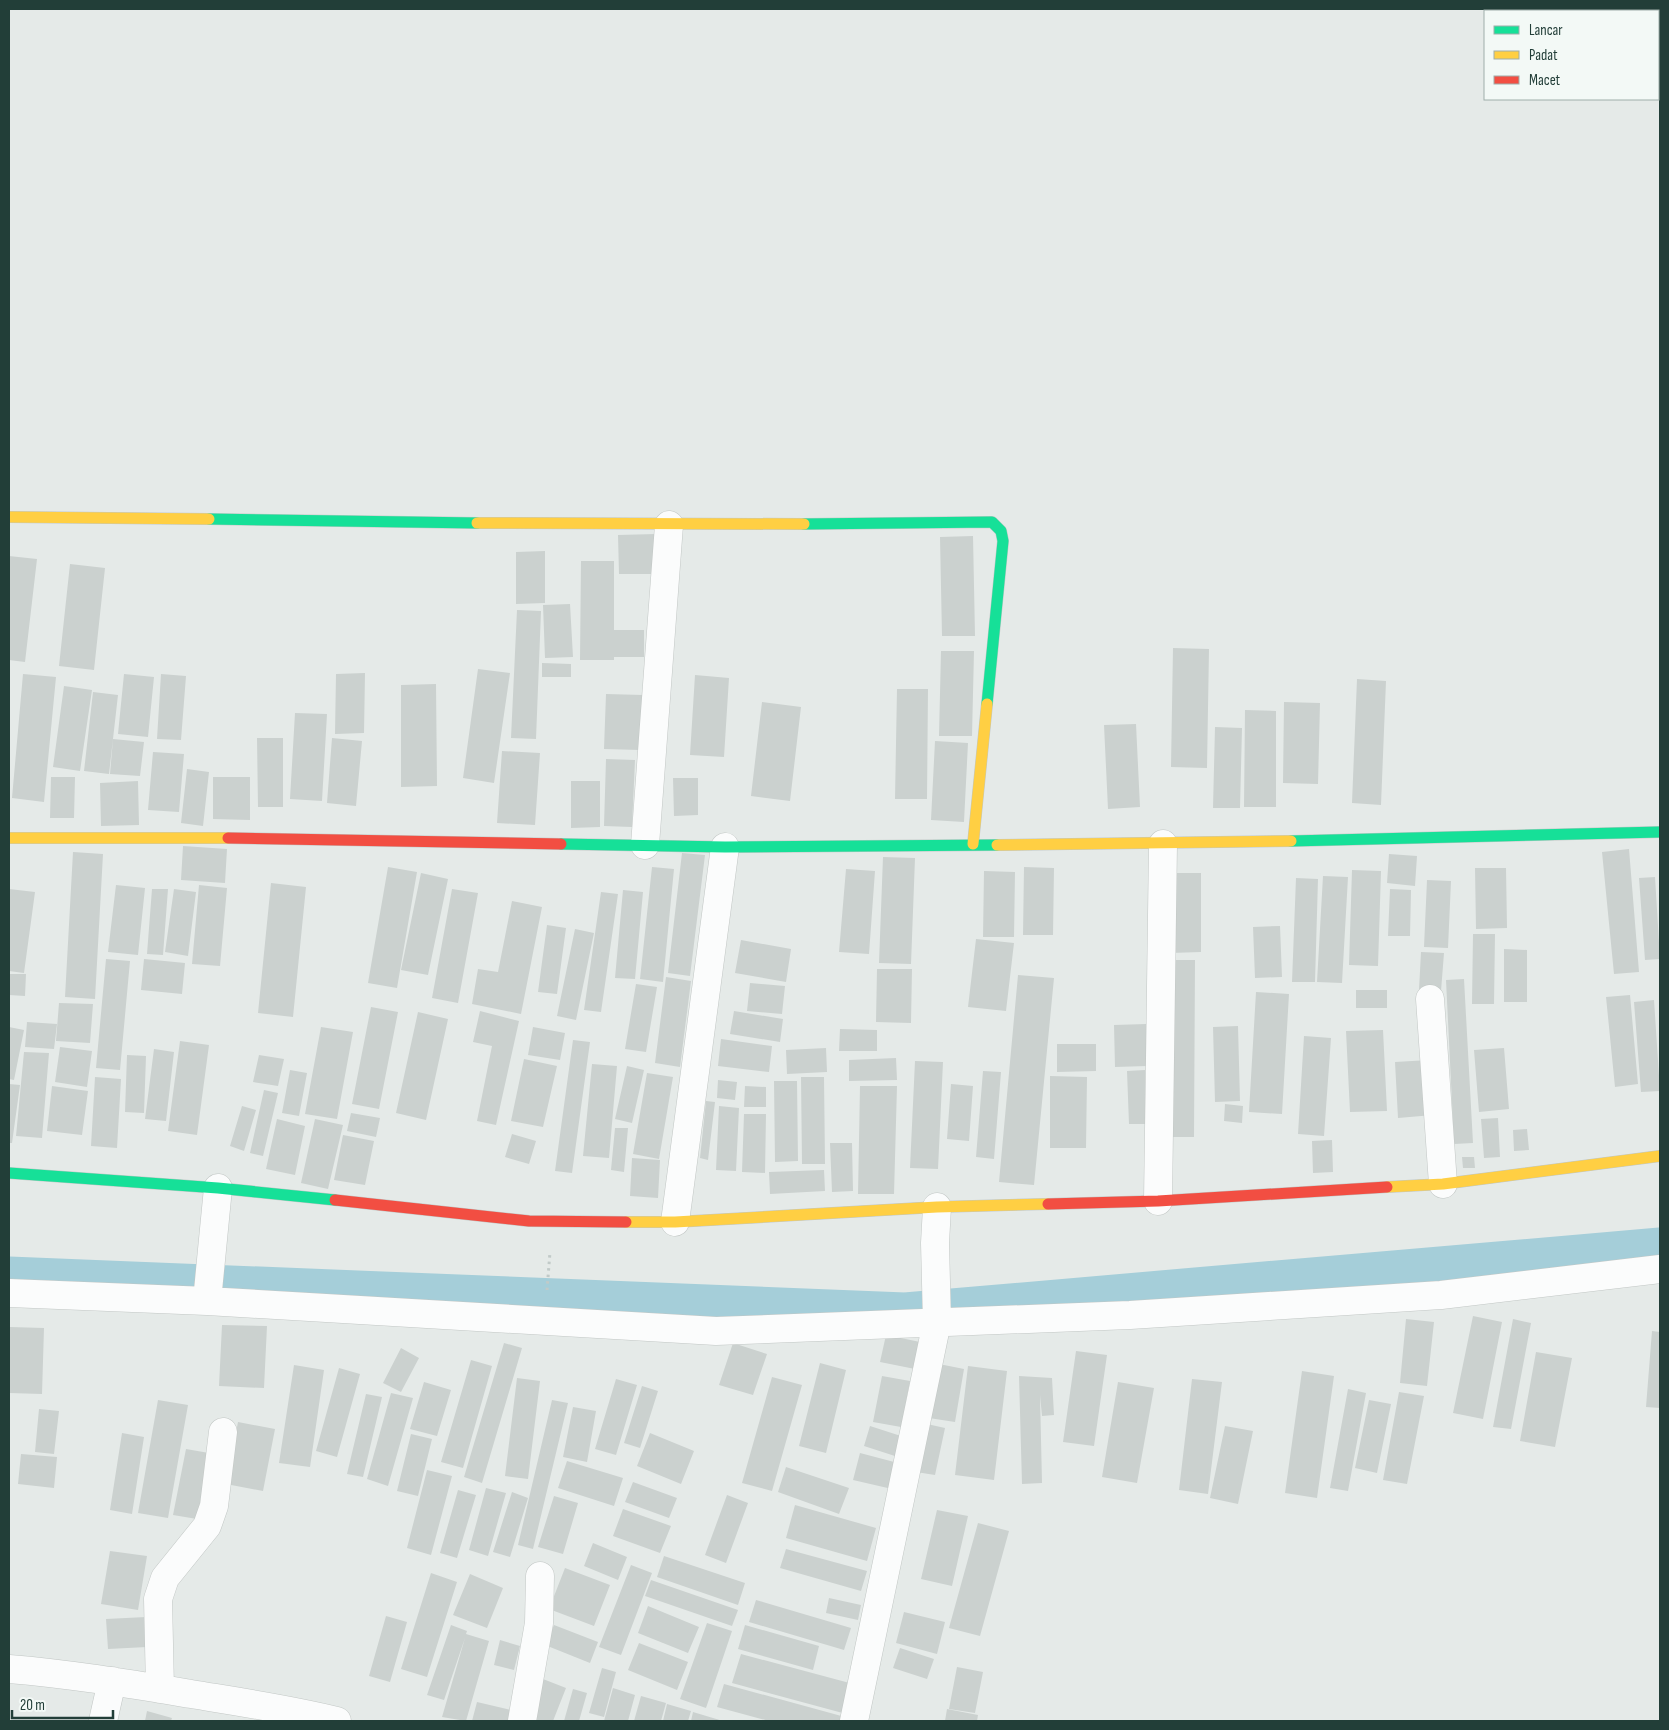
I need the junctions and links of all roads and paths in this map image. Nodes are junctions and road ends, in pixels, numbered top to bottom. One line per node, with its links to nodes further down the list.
1 (9, 518): 2 (street)
2 (669, 525): 5 (street); 7 (street)
3 (1660, 832): 6 (street)
4 (9, 838): 7 (street)
5 (973, 844): 6 (street); 8 (street)
6 (1163, 844): 14 (street)
7 (645, 845): 8 (street)
8 (725, 847): 16 (street)
9 (1430, 999): 12 (street)
10 (1660, 1156): 12 (street)
11 (9, 1173): 13 (street)
12 (1442, 1184): 14 (street)
13 (218, 1188): 16 (street); 21 (street)
14 (1158, 1201): 15 (street)
15 (937, 1207): 16 (street); 22 (street)
16 (675, 1222)
17 (550, 1243): 19 (path)
18 (1660, 1269): 22 (street)
19 (547, 1292)
20 (9, 1293): 21 (street)
21 (208, 1295): 22 (street)
22 (937, 1317): 32 (street)
23 (224, 1432): 27 (street)
24 (540, 1576): 31 (street)
25 (9, 1669): 26 (street)
26 (112, 1680): 27 (street); 29 (street)
27 (160, 1688): 28 (street)
28 (246, 1712): 30 (street)
29 (103, 1721)
30 (337, 1721)
31 (522, 1721)
32 (854, 1721)

